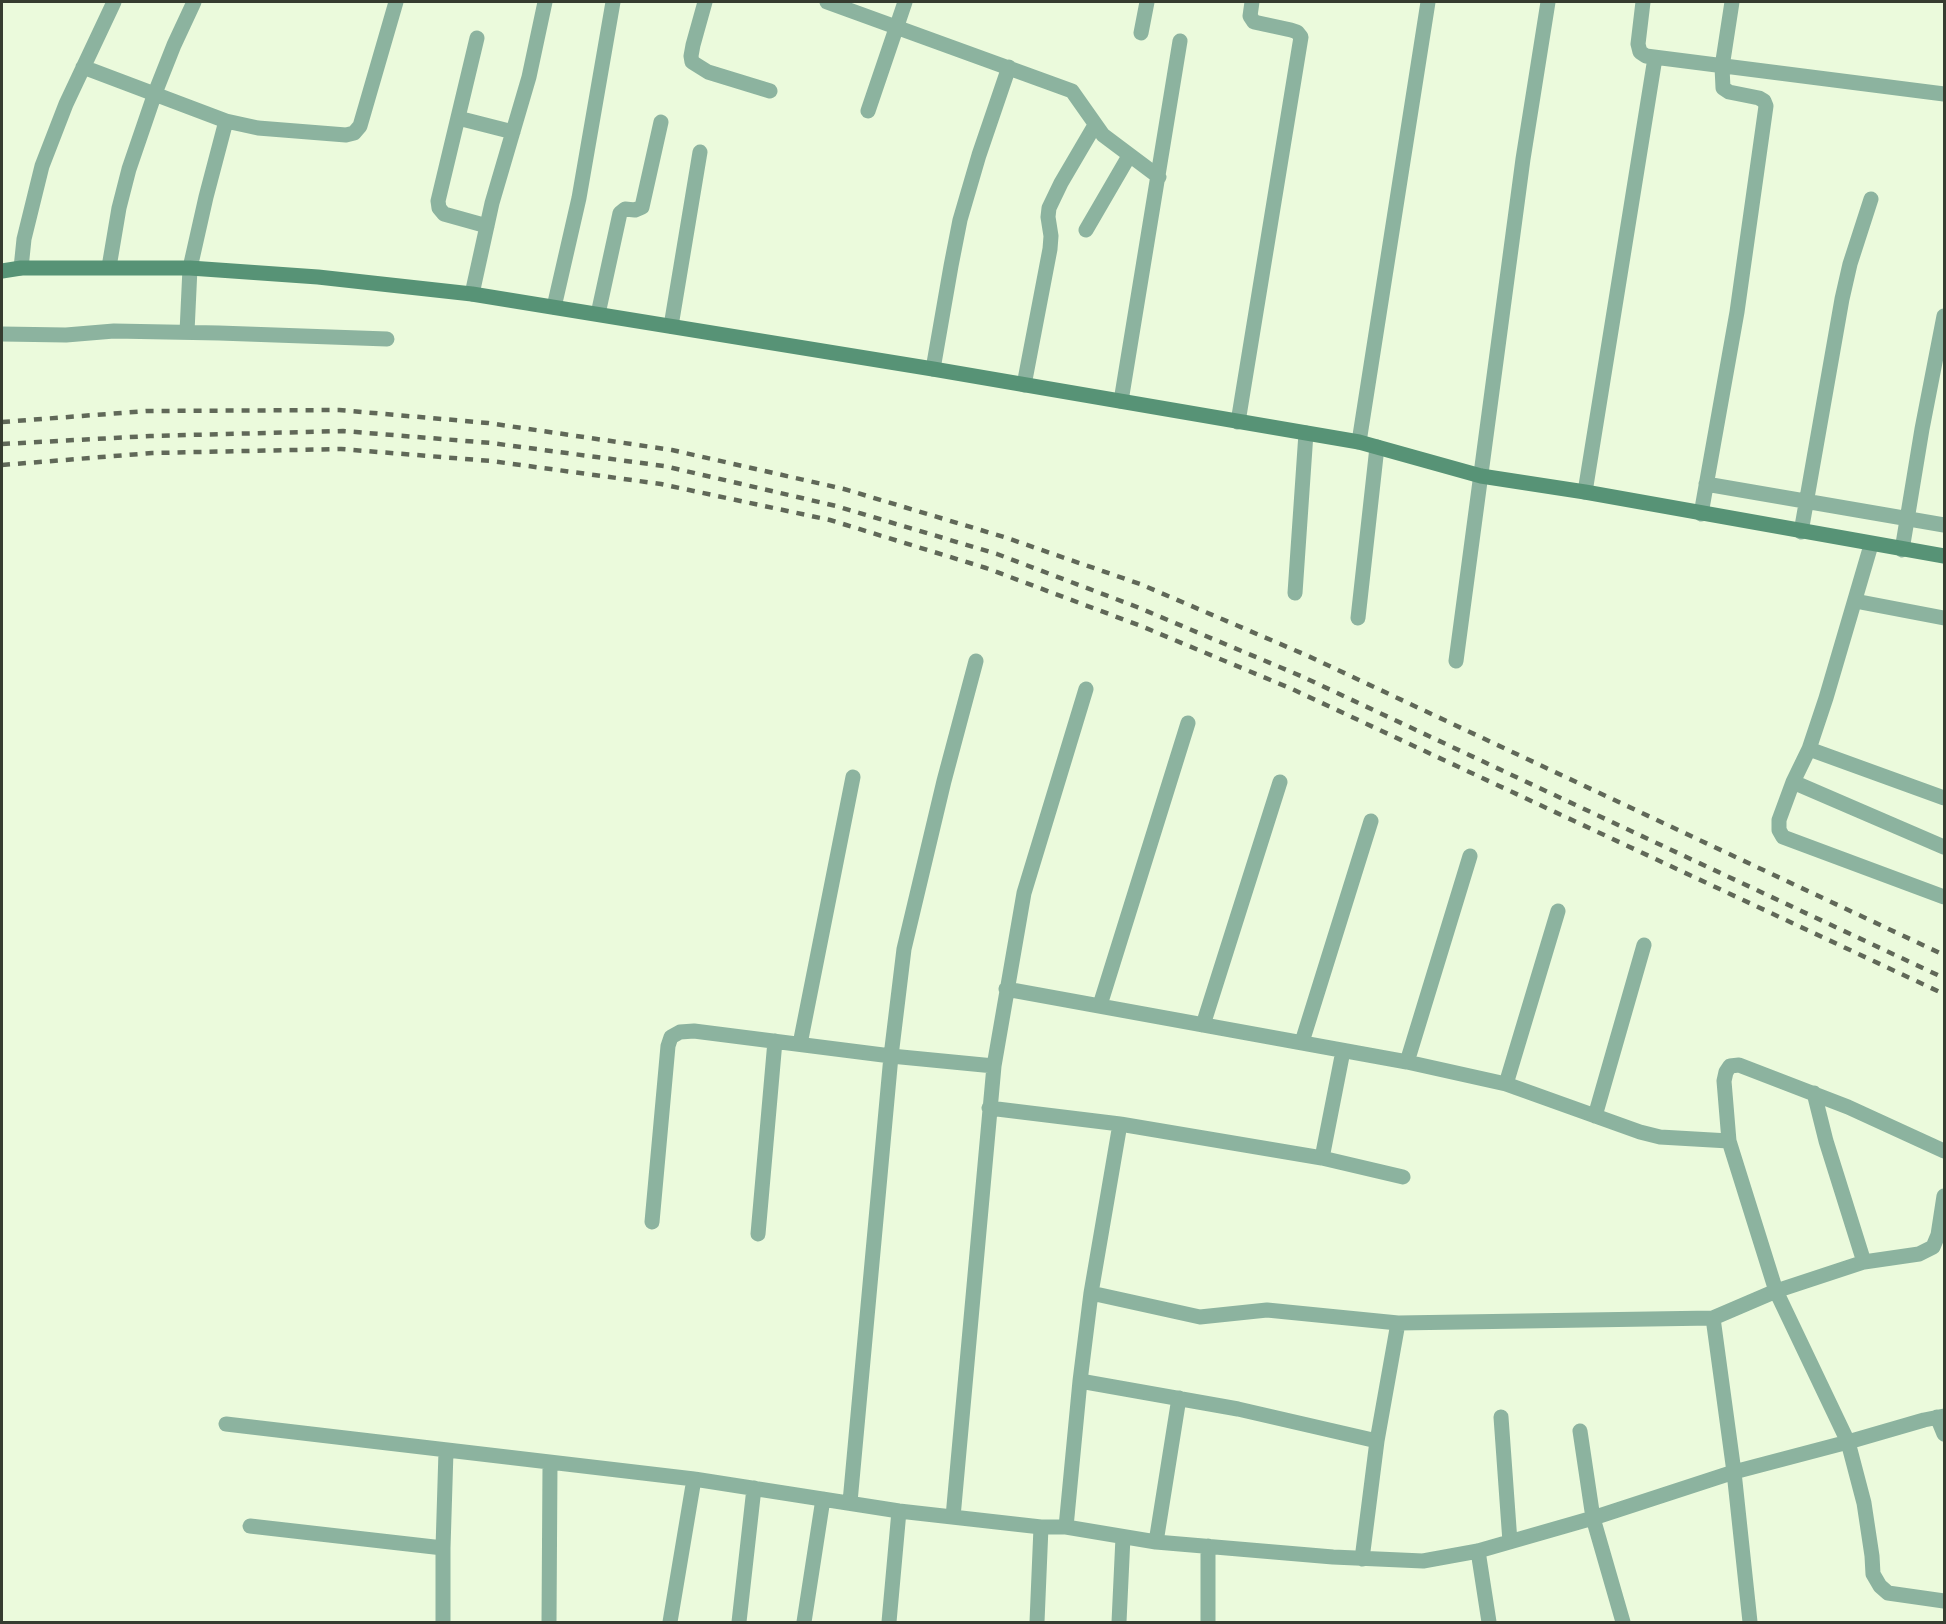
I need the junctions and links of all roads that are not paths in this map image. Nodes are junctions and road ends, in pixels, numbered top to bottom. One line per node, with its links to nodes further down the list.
1 (114, 2): 20 (street)
2 (194, 2): 24 (street)
3 (396, 2): 28 (street)
4 (545, 2): 31 (street)
5 (613, 2): 43 (street)
6 (705, 2): 23 (street)
7 (827, 2): 15 (street)
8 (905, 2): 15 (street)
9 (1147, 2): 16 (street)
10 (1252, 2): 53 (street)
11 (1428, 2): 55 (street)
12 (1548, 2): 57 (street)
13 (1643, 2): 19 (street)
14 (1732, 2): 22 (street)
15 (896, 26): 21 (street); 26 (street)
16 (1141, 33)
17 (477, 39): 27 (street)
18 (1180, 41): 34 (street)
19 (1655, 58): 22 (street); 59 (street)
20 (83, 67): 24 (street); 39 (street)
21 (1009, 67): 30 (street); 50 (street)
22 (1722, 67): 25 (street); 58 (street)
23 (770, 91)
24 (155, 93): 28 (street); 38 (street)
25 (1944, 94)
26 (868, 111)
27 (458, 118): 31 (street); 36 (street)
28 (226, 121): 40 (street)
29 (661, 122): 44 (street)
30 (1095, 124): 33 (street); 51 (street)
31 (513, 132): 36 (street)
32 (700, 152): 46 (street)
33 (1130, 156): 34 (street); 37 (street)
34 (1159, 177): 52 (street)
35 (1870, 199): 60 (street)
36 (487, 226): 42 (street)
37 (1086, 230)
38 (109, 267): 39 (street); 40 (street)
39 (21, 268): 41 (street)
40 (190, 268): 42 (street); 47 (street)
41 (2, 271)
42 (472, 294): 43 (street)
43 (554, 307): 44 (street)
44 (598, 314): 46 (street)
45 (1944, 316): 62 (street)
46 (671, 326): 50 (street)
47 (187, 332): 48 (street); 49 (street)
48 (2, 334)
49 (387, 339)
50 (933, 369): 51 (street)
51 (1024, 384): 52 (street)
52 (1121, 401): 53 (street)
53 (1238, 422): 54 (street)
54 (1306, 433): 55 (street); 68 (street)
55 (1359, 442): 56 (street)
56 (1377, 447): 57 (street); 70 (street)
57 (1481, 476): 59 (street); 73 (street)
58 (1707, 484): 60 (street); 61 (street)
59 (1585, 492): 61 (street)
60 (1806, 501): 62 (street); 64 (street)
61 (1701, 514): 64 (street)
62 (1908, 519): 63 (street); 66 (street)
63 (1944, 525)
64 (1801, 532): 65 (street)
65 (1871, 544): 66 (street); 69 (street)
66 (1902, 550): 67 (street)
67 (1944, 556)
68 (1295, 593)
69 (1855, 601): 71 (street); 76 (street)
70 (1359, 618)
71 (1944, 618)
72 (976, 661): 94 (street)
73 (1456, 661)
74 (1086, 689): 87 (street)
75 (1188, 723): 88 (street)
76 (1809, 749): 79 (street); 80 (street)
77 (853, 777): 92 (street)
78 (1280, 782): 89 (street)
79 (1793, 782): 82 (street); 84 (street)
80 (1944, 798)
81 (1371, 821): 91 (street)
82 (1944, 847)
83 (1470, 856): 95 (street)
84 (1944, 897)
85 (1558, 911): 97 (street)
86 (1644, 945): 100 (street)
87 (1006, 989): 88 (street); 96 (street)
88 (1100, 1005): 89 (street)
89 (1203, 1025): 91 (street)
90 (775, 1041): 92 (street); 107 (street); 108 (street)
91 (1302, 1042): 93 (street)
92 (800, 1044): 94 (street)
93 (1343, 1051): 95 (street); 104 (street)
94 (891, 1056): 96 (street); 129 (street)
95 (1407, 1062): 97 (street)
96 (994, 1066): 99 (street)
97 (1506, 1084): 100 (street)
98 (1814, 1093): 102 (street); 103 (street); 109 (street)
99 (989, 1108): 101 (street); 131 (street)
100 (1594, 1116): 102 (street)
101 (1120, 1124): 104 (street); 111 (street)
102 (1729, 1141): 110 (street)
103 (1944, 1151)
104 (1322, 1158): 105 (street)
105 (1402, 1177)
106 (1944, 1196): 109 (street)
107 (652, 1222)
108 (758, 1234)
109 (1864, 1262): 110 (street)
110 (1776, 1291): 112 (street); 122 (street)
111 (1091, 1293): 113 (street); 114 (street)
112 (1713, 1318): 113 (street); 125 (street)
113 (1398, 1323): 121 (street)
114 (1080, 1381): 115 (street); 135 (street)
115 (1179, 1398): 121 (street); 137 (street)
116 (1500, 1417): 138 (street)
117 (1941, 1417): 120 (street); 122 (street)
118 (226, 1424): 123 (street)
119 (1580, 1431): 132 (street)
120 (1944, 1434)
121 (1377, 1441): 142 (street)
122 (1848, 1442): 125 (street); 143 (street)
123 (446, 1451): 124 (street); 140 (street)
124 (550, 1464): 126 (street); 145 (street)
125 (1734, 1472): 132 (street); 155 (street)
126 (694, 1479): 127 (street); 146 (street)
127 (754, 1488): 128 (street); 147 (street)
128 (823, 1499): 129 (street); 148 (street)
129 (850, 1502): 130 (street)
130 (899, 1511): 131 (street); 149 (street)
131 (953, 1517): 134 (street)
132 (1593, 1518): 138 (street); 154 (street)
133 (250, 1526): 140 (street)
134 (1041, 1527): 135 (street); 150 (street)
135 (1065, 1527): 136 (street)
136 (1123, 1537): 137 (street); 151 (street)
137 (1156, 1542): 139 (street)
138 (1510, 1542): 141 (street)
139 (1208, 1546): 142 (street); 152 (street)
140 (443, 1548): 144 (street)
141 (1478, 1551): 142 (street); 153 (street)
142 (1362, 1559)
143 (1944, 1601)
144 (443, 1623)
145 (549, 1623)
146 (670, 1623)
147 (739, 1623)
148 (804, 1623)
149 (889, 1623)
150 (1037, 1623)
151 (1119, 1623)
152 (1208, 1623)
153 (1489, 1623)
154 (1623, 1623)
155 (1750, 1623)

